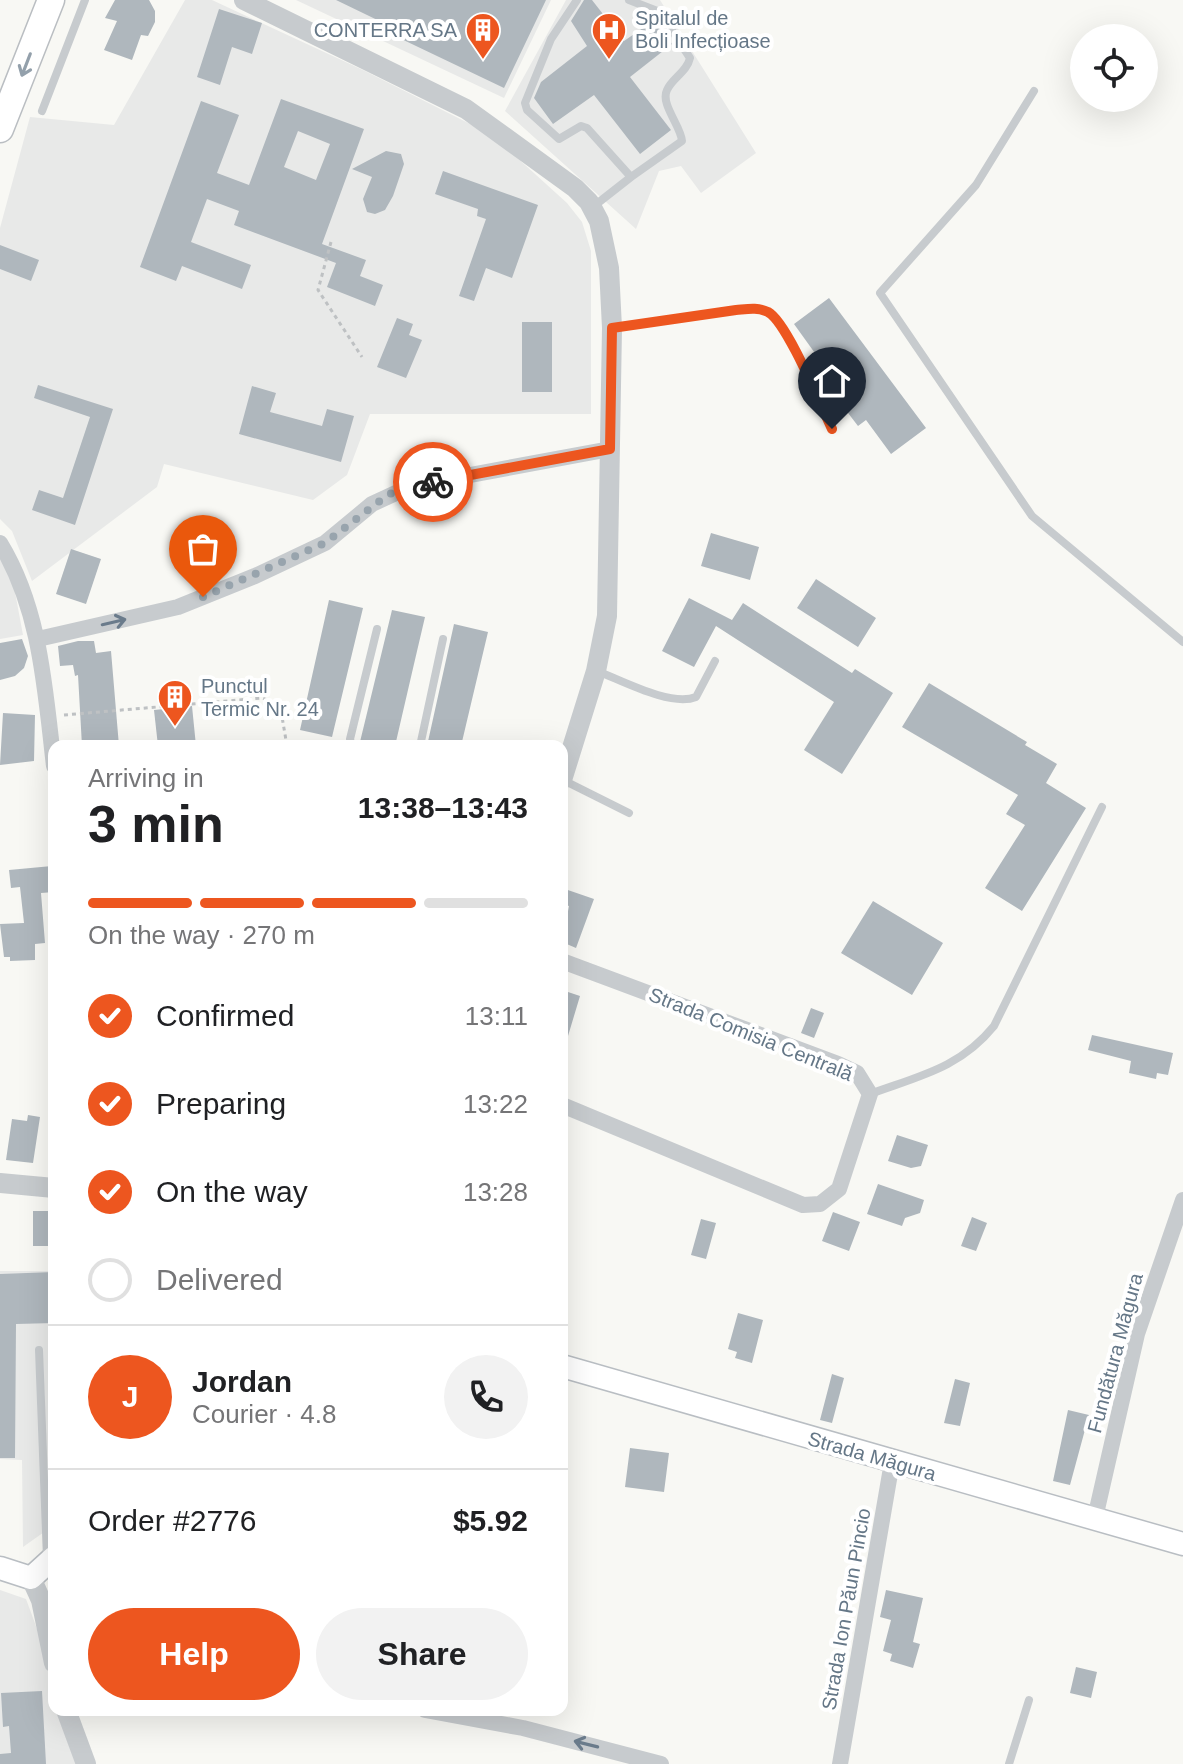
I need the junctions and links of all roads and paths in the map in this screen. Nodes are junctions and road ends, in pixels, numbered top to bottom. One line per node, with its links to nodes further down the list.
1 (51, 0): 8 (main road, one-way to 8)
2 (85, 0): 7 (lane)
3 (244, 0): 10 (street)
4 (577, 0): 9 (lane)
5 (629, 0): 9 (lane)
6 (1034, 91): 20 (lane)
7 (42, 111)
8 (0, 129)
9 (631, 177): 10 (lane)
10 (592, 208): 12 (street)
11 (331, 242): 13 (path)
12 (612, 328): 14 (lane); 15 (street)
13 (362, 357)
14 (832, 429)
15 (610, 449): 18 (street, one-way to 15); 22 (street)
16 (0, 543): 18 (street)
17 (377, 629): 26 (lane)
18 (38, 639): 23 (street)
19 (443, 639): 27 (lane)
20 (1183, 642)
21 (715, 661): 22 (lane)
22 (596, 671): 28 (street)
23 (48, 717): 24 (street); 25 (path)
24 (51, 740)
25 (286, 740)
26 (350, 740)
27 (421, 740)
28 (568, 761)
29 (568, 783): 31 (lane)
30 (1102, 807): 33 (lane)
31 (629, 813)
32 (568, 963): 33 (street, Strada Comisia Centrală)
33 (870, 1094): 34 (street, Strada Comisia Centrală)
34 (568, 1107)
35 (0, 1183): 36 (street)
36 (48, 1187)
37 (1183, 1200): 41 (street, Fundătura Măgura)
38 (39, 1350): 43 (lane)
39 (568, 1368): 40 (main road, Strada Măgura)
40 (892, 1462): 41 (main road, Strada Măgura); 51 (street, Strada Ion Păun Pincio)
41 (1095, 1518): 42 (main road, Strada Măgura)
42 (1183, 1544)
43 (44, 1566): 44 (main road); 45 (street)
44 (0, 1568)
45 (48, 1634)
46 (1029, 1700): 52 (lane)
47 (68, 1716): 49 (street)
48 (458, 1716): 50 (street, one-way to 48)
49 (86, 1764)
50 (661, 1764)
51 (840, 1764)
52 (1009, 1764)

